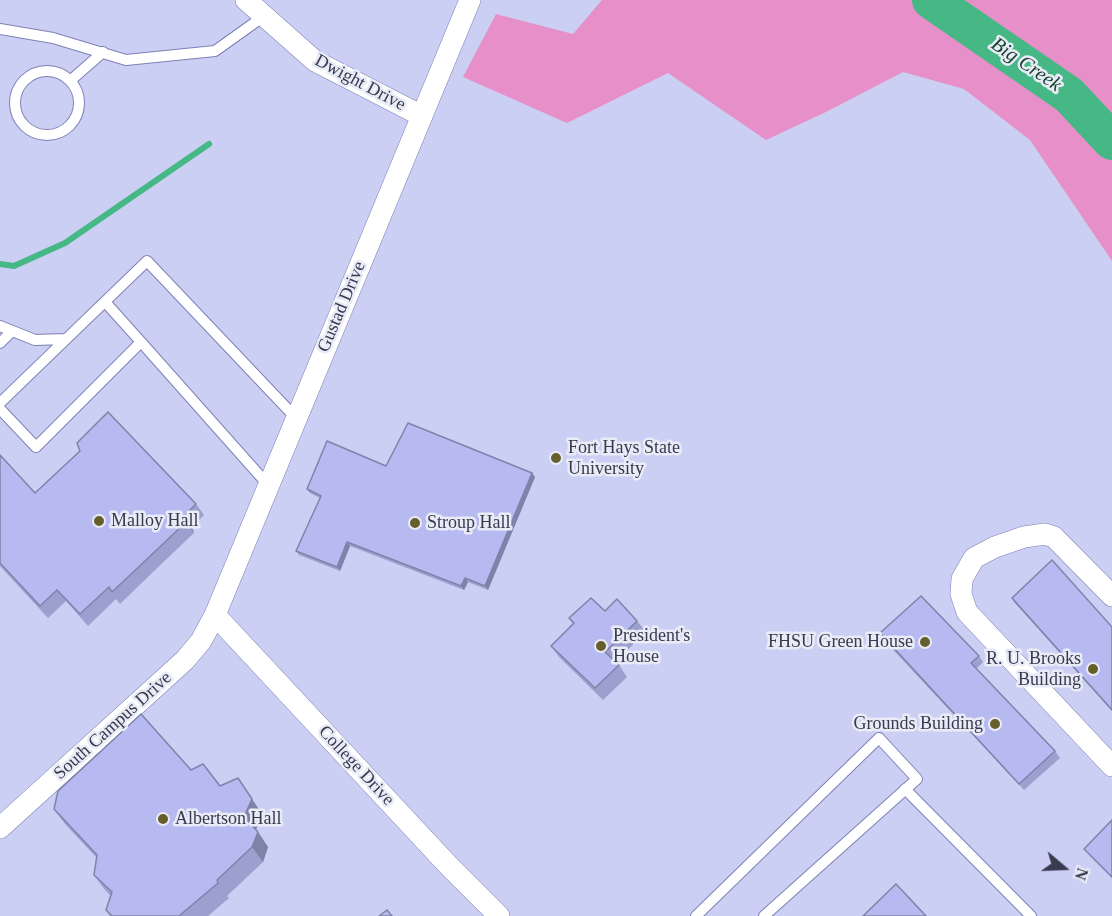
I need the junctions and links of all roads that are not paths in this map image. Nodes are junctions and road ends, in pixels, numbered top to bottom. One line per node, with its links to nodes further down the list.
1 (246, 0): 3 (street, Dwight Drive)
2 (470, 0): 7 (street, Gustad Drive)
3 (264, 16): 5 (lane); 7 (street, Dwight Drive)
4 (0, 29): 5 (lane)
5 (103, 52): 6 (lane)
6 (70, 81): 6 (lane)
7 (422, 116): 16 (street, Gustad Drive)
8 (106, 303): 11 (lane); 12 (lane); 16 (lane)
9 (0, 326): 10 (lane)
10 (11, 332): 11 (lane); 13 (lane)
11 (66, 339): 14 (lane)
12 (141, 342): 15 (lane); 17 (lane)
13 (0, 343)
14 (0, 403)
15 (0, 409)
16 (296, 418): 17 (street, Gustad Drive)
17 (269, 486): 19 (street, Gustad Drive)
18 (1112, 596): 20 (street)
19 (215, 615): 22 (street, South Campus Drive); 23 (street, College Drive)
20 (1112, 766)
21 (905, 789): 24 (lane); 25 (lane); 26 (lane)
22 (0, 828)
23 (499, 916)
24 (696, 916)
25 (764, 916)
26 (1031, 916)

